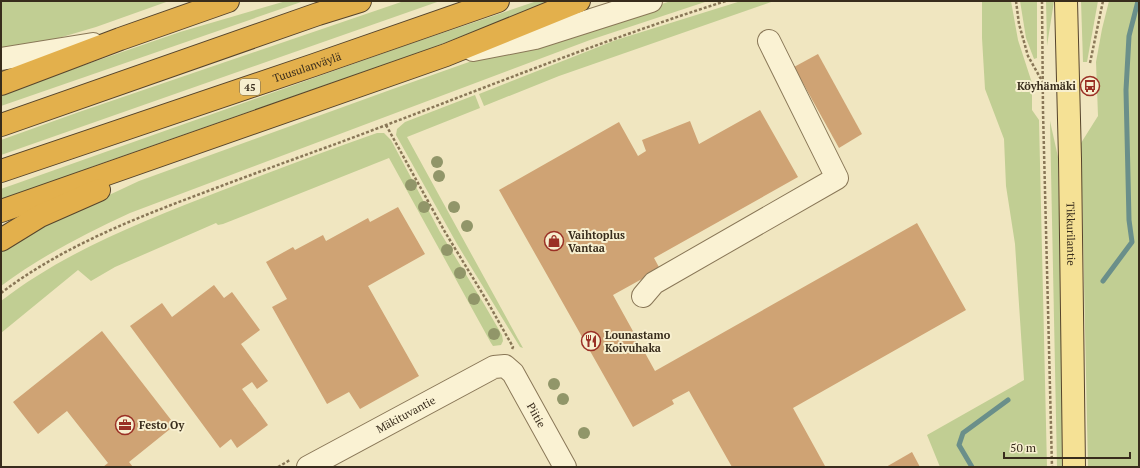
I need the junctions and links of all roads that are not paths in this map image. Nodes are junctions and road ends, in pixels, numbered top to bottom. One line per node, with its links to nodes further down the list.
1 (228, 1): 7 (highway)
2 (360, 1): 15 (highway)
3 (498, 1): 16 (highway, Tuusulanväylä / 45)
4 (579, 1): 9 (highway)
5 (651, 1): 9 (street)
6 (1066, 1): 23 (main road, Tikkurilantie)
7 (120, 39): 10 (street); 11 (highway)
8 (769, 41): 19 (street)
9 (446, 55): 14 (highway)
10 (1, 59)
11 (60, 62): 12 (highway); 13 (highway)
12 (1, 76)
13 (1, 84)
14 (276, 114): 17 (highway); 18 (highway)
15 (1, 125)
16 (1, 171)
17 (1, 210)
18 (1, 240)
19 (643, 296)
20 (505, 366): 21 (street, Mäkituvantie); 22 (street, Piitie)
21 (308, 467)
22 (565, 467)
23 (1074, 467)

